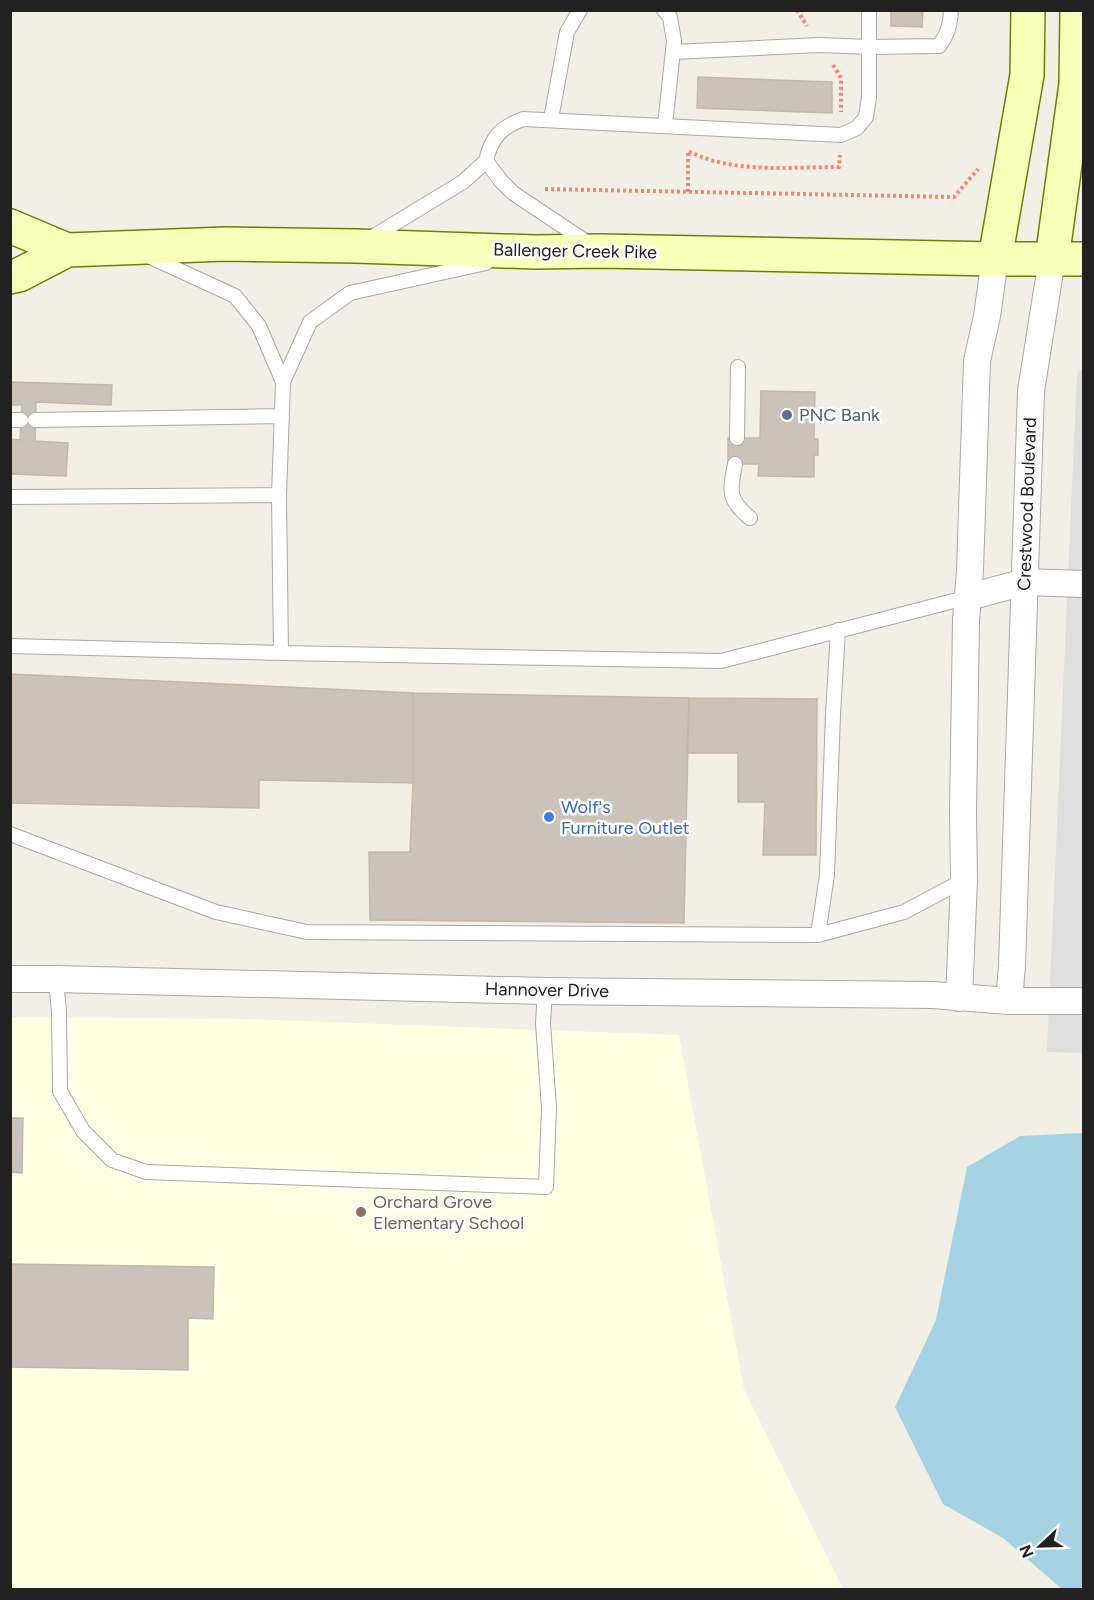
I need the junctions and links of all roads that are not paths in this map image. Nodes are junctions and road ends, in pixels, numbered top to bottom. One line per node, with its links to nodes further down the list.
1 (580, 10): 9 (lane)
2 (664, 10): 8 (lane)
3 (869, 10): 7 (lane)
4 (951, 10): 7 (lane)
5 (1028, 10): 18 (main road)
6 (1077, 10): 19 (main road, Crestwood Boulevard)
7 (869, 47): 8 (lane); 10 (lane)
8 (673, 52): 10 (lane)
9 (551, 119): 10 (lane); 11 (lane)
10 (665, 125)
11 (486, 160): 13 (lane); 16 (lane)
12 (10, 226): 15 (main road, Ballenger Creek Pike)
13 (356, 246): 14 (main road, Ballenger Creek Pike); 17 (main road, Ballenger Creek Pike)
14 (128, 247): 15 (main road, Ballenger Creek Pike); 22 (lane)
15 (67, 250): 20 (main road, Ballenger Creek Pike)
16 (601, 251): 17 (main road, Ballenger Creek Pike); 18 (main road, Ballenger Creek Pike)
17 (535, 252): 22 (lane)
18 (995, 259): 19 (main road, Ballenger Creek Pike); 32 (street)
19 (1068, 259): 30 (street, Crestwood Boulevard)
20 (10, 277)
21 (738, 367): 25 (lane)
22 (283, 382): 23 (lane)
23 (282, 416): 24 (lane); 27 (lane)
24 (22, 420)
25 (737, 438)
26 (735, 464): 29 (lane)
27 (279, 495): 28 (lane); 35 (lane)
28 (10, 497)
29 (750, 518)
30 (1025, 582): 31 (street); 32 (street); 43 (street, Crestwood Boulevard)
31 (1083, 584)
32 (969, 597): 33 (lane); 37 (street)
33 (838, 630): 35 (lane); 38 (lane)
34 (10, 646): 35 (lane)
35 (281, 653)
36 (10, 834): 38 (lane)
37 (964, 880): 38 (lane); 42 (street)
38 (818, 935)
39 (56, 978): 40 (street, Hannover Drive); 41 (street, Hannover Drive); 41 (lane)
40 (10, 979)
41 (544, 991): 42 (street, Hannover Drive)
42 (959, 998): 43 (street, Hannover Drive)
43 (1009, 1000): 44 (street, Hannover Drive)
44 (1083, 1001)

